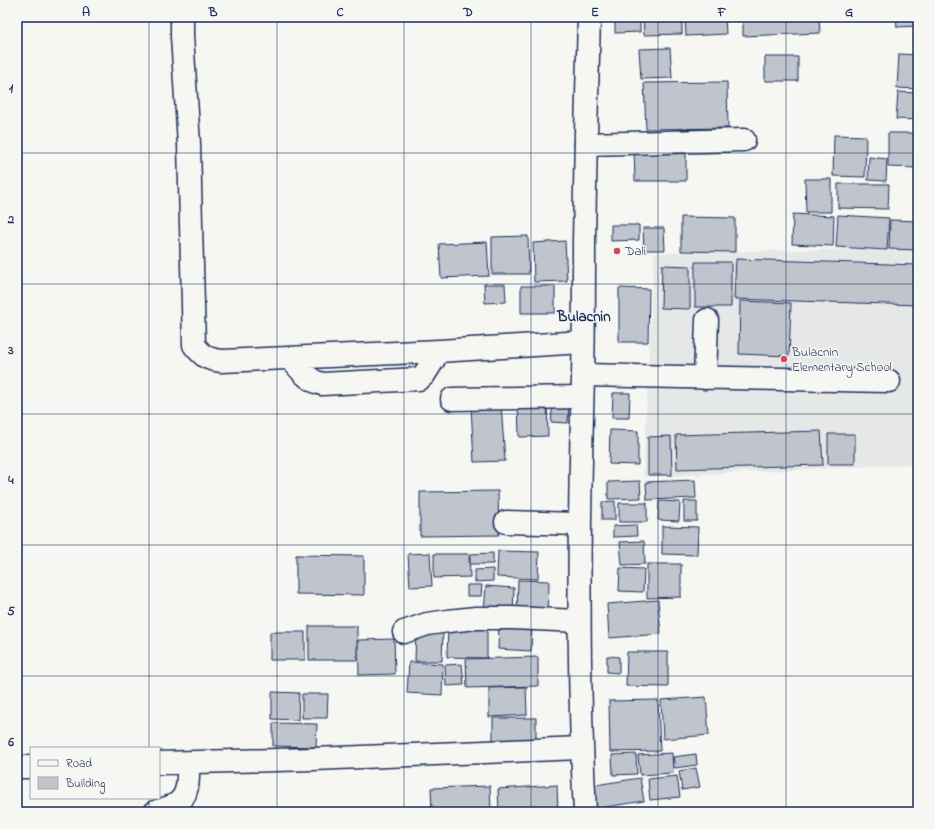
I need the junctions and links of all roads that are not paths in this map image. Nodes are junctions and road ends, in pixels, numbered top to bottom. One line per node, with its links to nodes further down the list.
1 (182, 17): 6 (street)
2 (589, 17): 4 (street)
3 (744, 140): 4 (street)
4 (586, 144): 6 (street)
5 (708, 320): 8 (street)
6 (583, 342): 7 (street)
7 (583, 376): 8 (street); 10 (street)
8 (705, 378): 9 (street)
9 (889, 381)
10 (582, 397): 11 (street); 13 (street)
11 (452, 399)
12 (506, 522): 13 (street)
13 (579, 524): 14 (street)
14 (580, 621): 15 (street); 16 (street)
15 (404, 632)
16 (582, 748): 18 (street); 22 (street)
17 (160, 763): 18 (street)
18 (188, 763): 21 (street)
19 (17, 767): 20 (street)
20 (30, 767)
21 (155, 812)
22 (585, 812)

